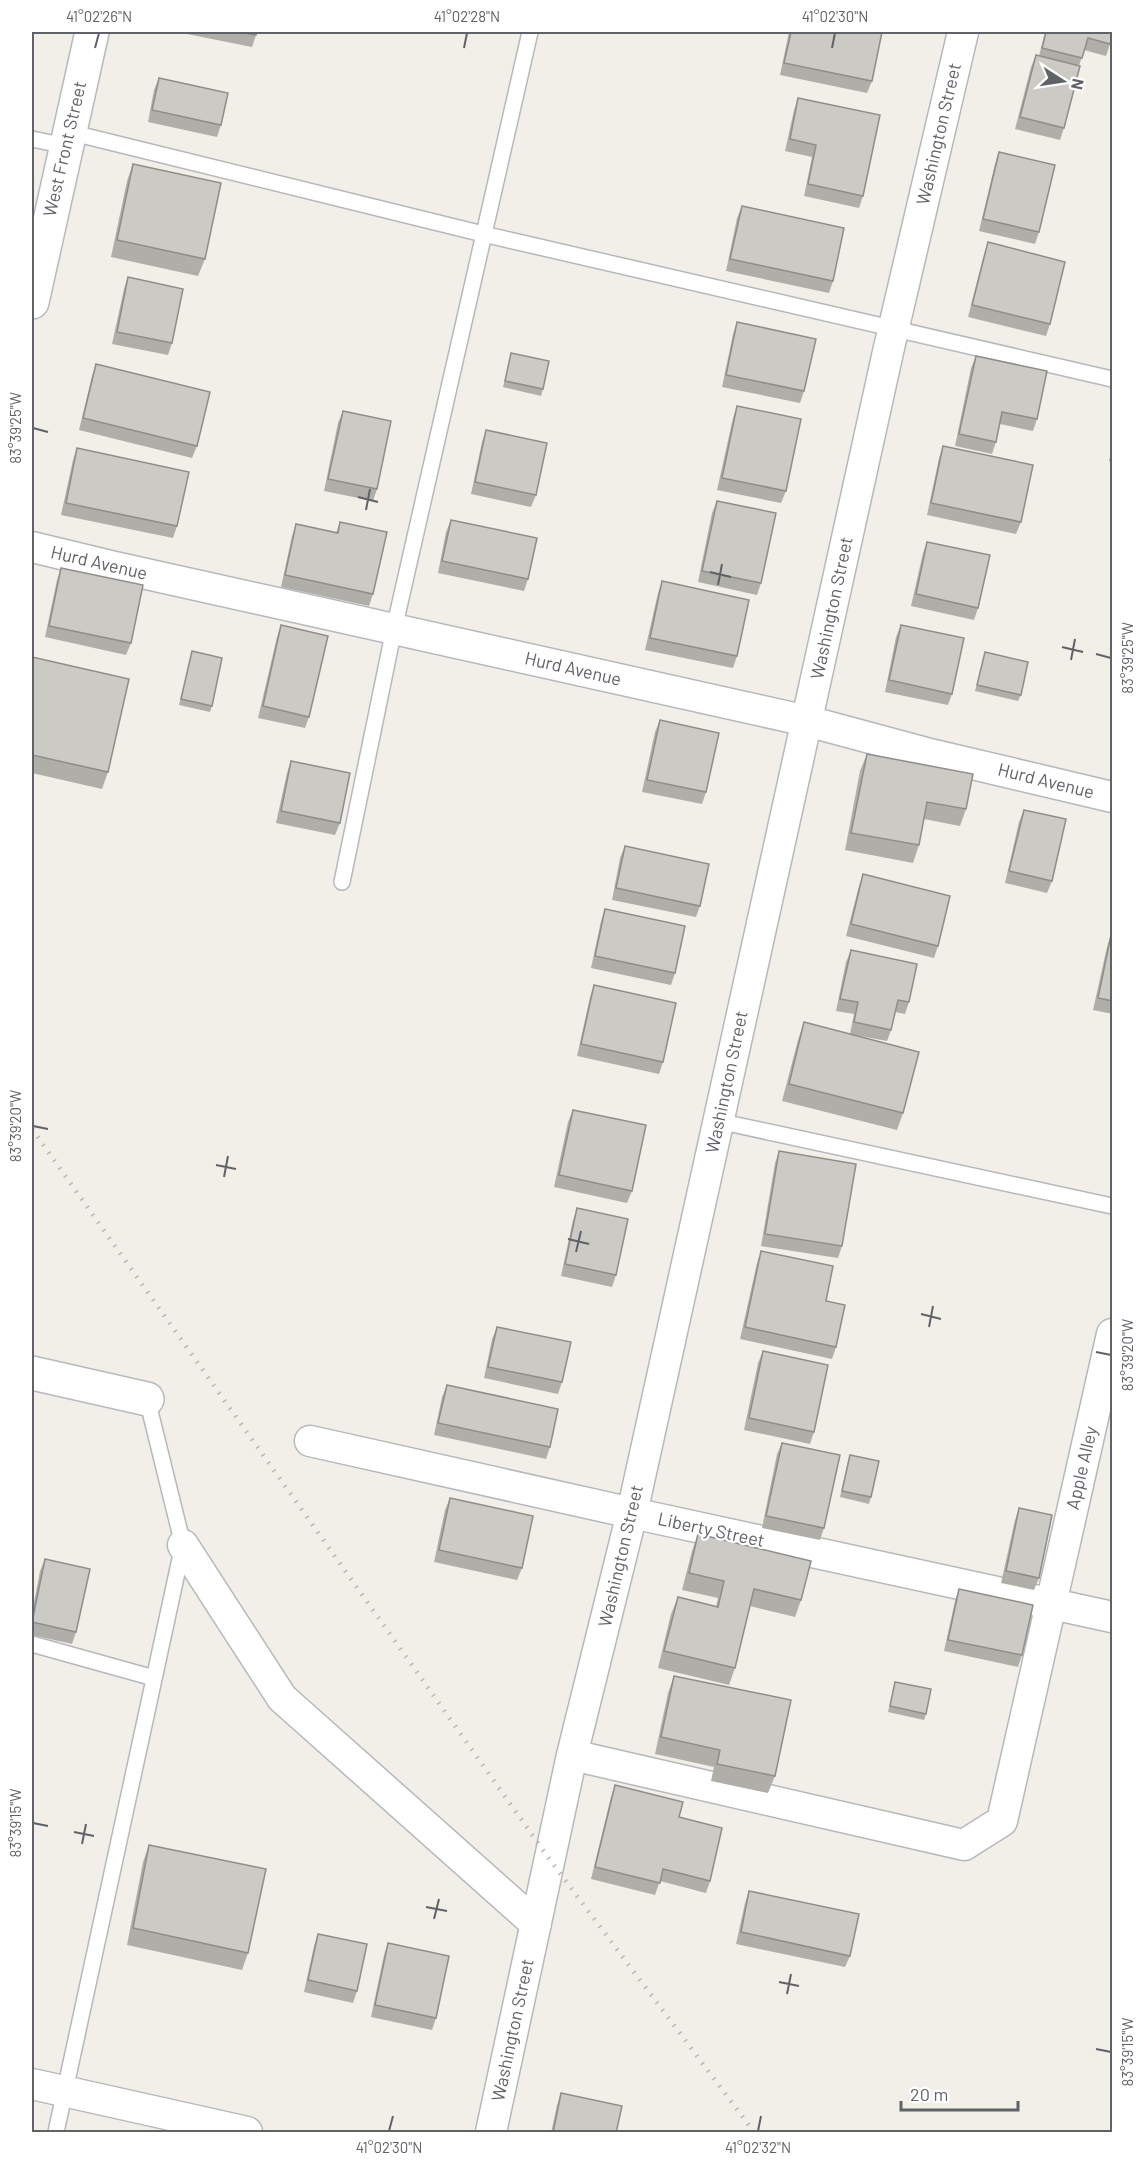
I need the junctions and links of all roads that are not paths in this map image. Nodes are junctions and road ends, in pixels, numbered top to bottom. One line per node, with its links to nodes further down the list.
1 (92, 32): 5 (street, West Front Street)
2 (530, 32): 6 (lane)
3 (963, 32): 8 (street, Washington Street)
4 (32, 139): 5 (lane)
5 (68, 139): 6 (lane); 7 (street, West Front Street)
6 (483, 234): 8 (lane); 11 (lane)
7 (32, 302)
8 (894, 329): 9 (lane); 12 (street, Washington Street)
9 (1113, 379)
10 (32, 547): 11 (street, Hurd Avenue)
11 (394, 629): 12 (street, Hurd Avenue); 14 (lane)
12 (807, 721): 13 (street, Hurd Avenue); 15 (street, Washington Street)
13 (1113, 797)
14 (342, 882)
15 (718, 1121): 16 (lane); 21 (street, Washington Street)
16 (1113, 1206)
17 (1113, 1334): 23 (street, Apple Alley)
18 (32, 1374): 19 (street)
19 (147, 1399): 22 (lane)
20 (310, 1440): 21 (street, Liberty Street)
21 (632, 1513): 23 (street, Liberty Street); 27 (street, Washington Street)
22 (183, 1545): 26 (lane); 28 (street)
23 (1052, 1603): 24 (street, Liberty Street); 27 (street, Apple Alley)
24 (1113, 1617)
25 (32, 1644): 26 (lane)
26 (154, 1678): 30 (lane)
27 (572, 1755): 28 (street, Washington Street)
28 (536, 1924): 33 (street, Washington Street)
29 (32, 2084): 30 (street)
30 (65, 2091): 31 (lane); 32 (street)
31 (56, 2133)
32 (247, 2133)
33 (491, 2133)

